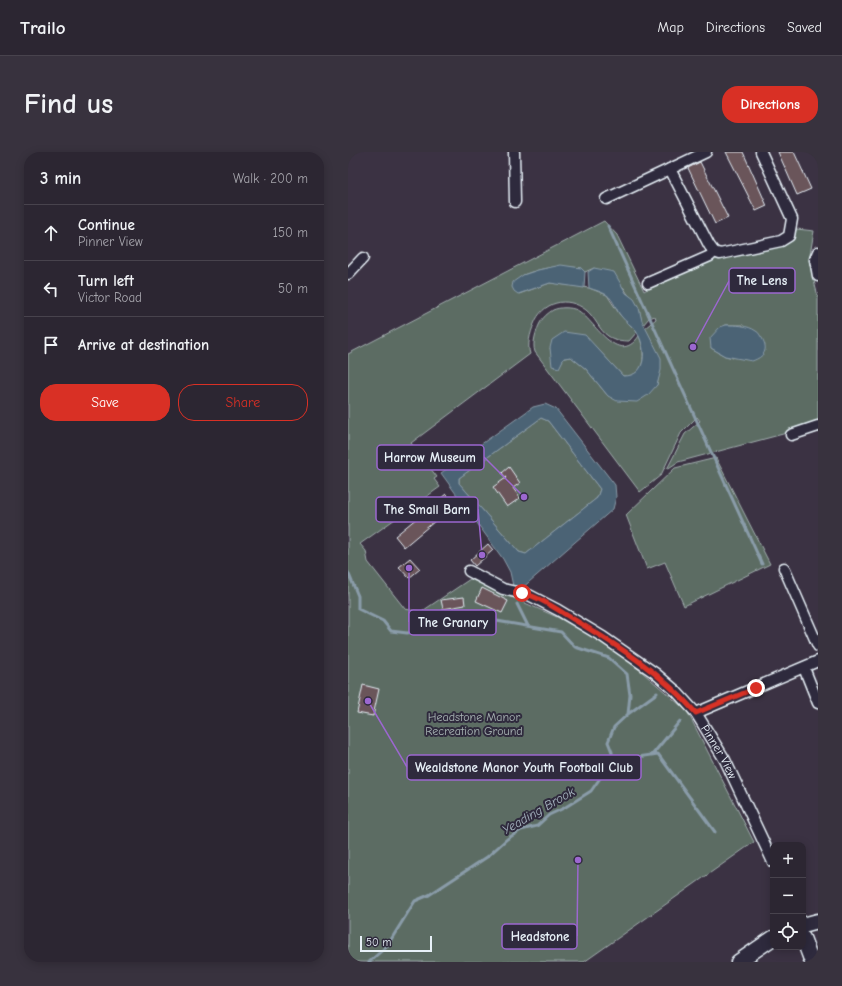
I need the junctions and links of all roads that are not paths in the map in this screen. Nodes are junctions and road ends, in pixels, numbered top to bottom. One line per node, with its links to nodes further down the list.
1 (514, 152): 6 (street)
2 (706, 152): 4 (street)
3 (761, 152): 7 (street)
4 (670, 168): 5 (street); 7 (street)
5 (606, 199)
6 (515, 202)
7 (714, 252): 12 (street)
8 (818, 252): 11 (street)
9 (364, 258): 10 (street)
10 (348, 274)
11 (818, 276)
12 (648, 283)
13 (818, 426): 14 (street)
14 (792, 435)
15 (784, 568): 17 (street)
16 (469, 571): 21 (street, Pinner View)
17 (818, 646)
18 (818, 661): 19 (street)
19 (804, 668): 20 (street); 21 (street)
20 (818, 703)
21 (696, 713): 22 (street, Pinner View)
22 (770, 856)
23 (818, 921): 24 (street)
24 (806, 924)
25 (770, 940): 27 (street)
26 (806, 946): 28 (street)
27 (738, 962)
28 (812, 962)

